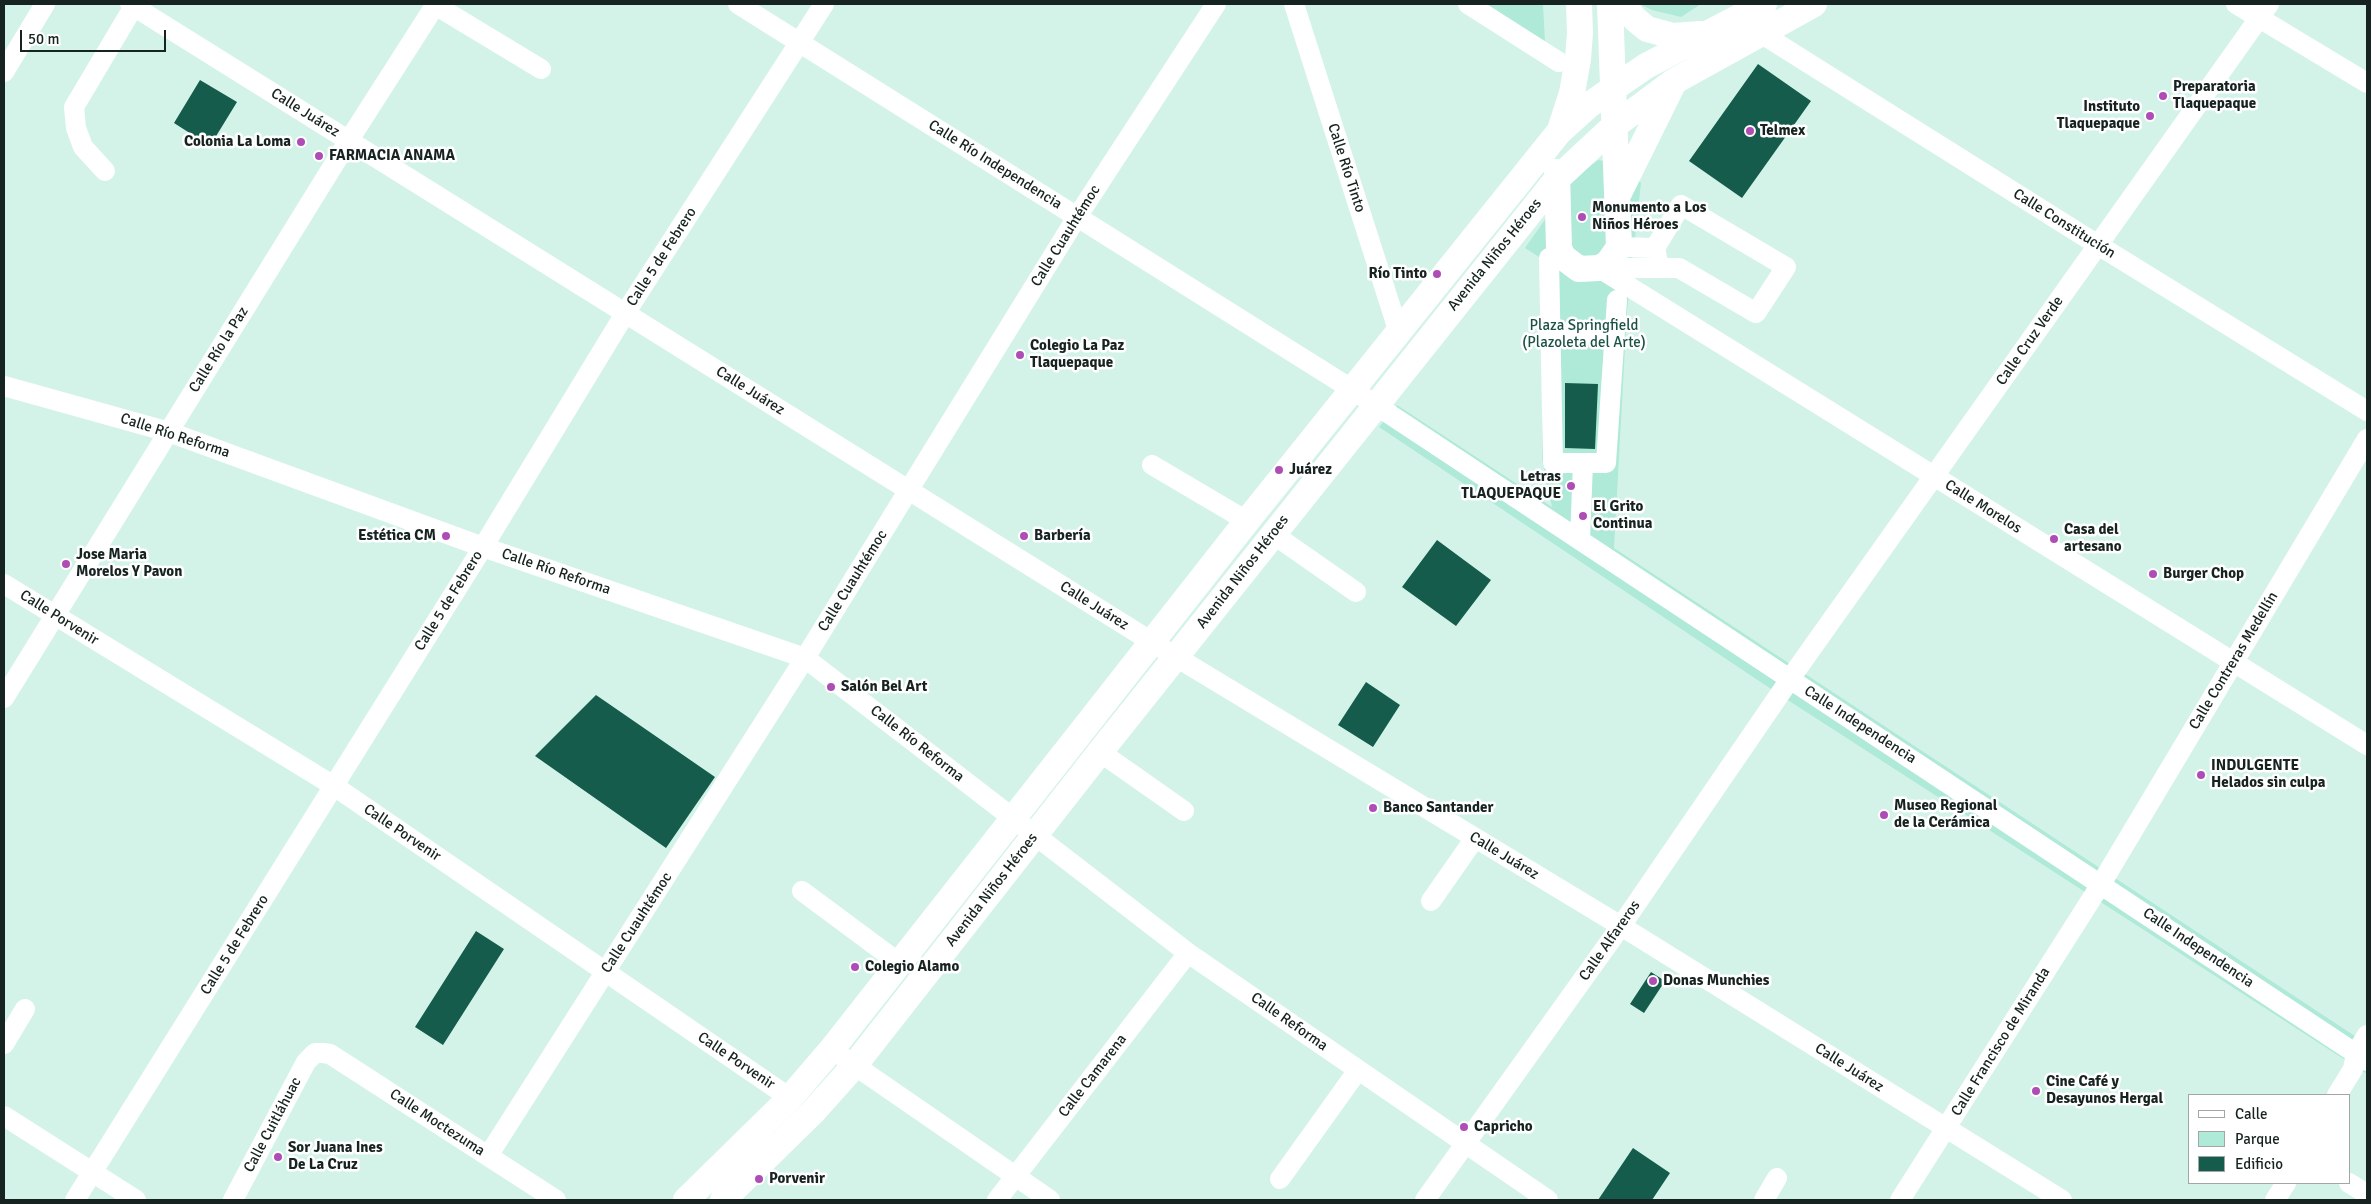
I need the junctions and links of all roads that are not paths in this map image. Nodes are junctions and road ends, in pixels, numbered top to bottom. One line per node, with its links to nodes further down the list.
1 (45, 4): 21 (street)
2 (436, 4): 20 (street); 27 (street, Calle Río la Paz)
3 (738, 4): 18 (street, Calle Río Independencia)
4 (824, 4): 18 (street, Calle 5 de Febrero)
5 (1216, 4): 31 (street, Calle Cuauhtémoc)
6 (1294, 4): 41 (street, Calle Río Tinto)
7 (1468, 4): 19 (street)
8 (1579, 4): 26 (main road)
9 (1610, 4): 24 (main road)
10 (1623, 4): 16 (main road)
11 (1764, 4): 16 (main road, Avenida Niños Héroes)
12 (1814, 4): 17 (main road, Avenida Niños Héroes)
13 (2236, 4): 15 (street)
14 (132, 5): 27 (street, Calle Juárez); 28 (street)
15 (2264, 11): 23 (street); 32 (street, Calle Cruz Verde)
16 (1710, 33): 24 (main road, Avenida Niños Héroes)
17 (1762, 34): 22 (main road, Avenida Niños Héroes); 32 (street, Calle Constitución)
18 (800, 43): 31 (street, Calle Río Independencia); 39 (street, Calle 5 de Febrero)
19 (1559, 62)
20 (542, 69)
21 (4, 72)
22 (1673, 82): 25 (main road, Avenida Niños Héroes); 30 (main road)
23 (2367, 83)
24 (1614, 86): 25 (main road); 26 (main road, Avenida Niños Héroes)
25 (1614, 126): 29 (main road, Avenida Niños Héroes); 30 (main road)
26 (1559, 132): 29 (main road); 41 (main road, Avenida Niños Héroes)
27 (349, 140): 39 (street, Calle Juárez); 47 (street, Calle Río la Paz)
28 (105, 171)
29 (1556, 180): 36 (main road); 45 (main road, Avenida Niños Héroes)
30 (1617, 198): 33 (main road)
31 (1077, 217): 44 (street, Calle Río Independencia); 52 (street, Calle Cuauhtémoc)
32 (2098, 245): 46 (street, Calle Constitución); 51 (street, Calle Cruz Verde)
33 (1619, 247): 34 (street); 36 (main road)
34 (1655, 248): 37 (street); 37 (street)
35 (1549, 258): 40 (street)
36 (1599, 268): 37 (street); 51 (street, Calle Morelos)
37 (1659, 268)
38 (1617, 300): 42 (street)
39 (626, 312): 52 (street, Calle Juárez); 56 (street, Calle 5 de Febrero)
40 (1550, 332): 42 (street); 49 (street)
41 (1398, 333): 44 (main road, Avenida Niños Héroes)
42 (1614, 334): 49 (street)
43 (4, 386): 47 (street, Calle Río Reforma)
44 (1353, 390): 45 (street, Calle Independencia); 53 (main road, Avenida Niños Héroes)
45 (1376, 405): 54 (main road, Avenida Niños Héroes); 55 (street, Calle Independencia)
46 (2367, 411)
47 (169, 432): 56 (street, Calle Río Reforma); 59 (street, Calle Río la Paz)
48 (2367, 439): 63 (street, Calle Contreras Medellín)
49 (1583, 463): 55 (street)
50 (1152, 465): 53 (street)
51 (1934, 476): 63 (street, Calle Morelos); 64 (street, Calle Cruz Verde)
52 (909, 492): 60 (street, Calle Juárez); 62 (street, Calle Cuauhtémoc)
53 (1247, 521): 60 (main road, Avenida Niños Héroes)
54 (1273, 534): 58 (street); 61 (main road, Avenida Niños Héroes)
55 (1580, 540): 64 (street, Calle Independencia)
56 (483, 547): 62 (street, Calle Río Reforma); 68 (street, Calle 5 de Febrero)
57 (4, 584): 59 (street, Calle Porvenir)
58 (1356, 592)
59 (55, 616): 65 (street, Calle Río la Paz); 68 (street, Calle Porvenir)
60 (1152, 642): 61 (street, Calle Juárez); 70 (main road, Avenida Niños Héroes)
61 (1176, 657): 67 (main road, Avenida Niños Héroes); 72 (street, Calle Juárez)
62 (806, 658): 70 (street, Calle Río Reforma); 79 (street, Calle Cuauhtémoc)
63 (2234, 662): 66 (street, Calle Morelos); 73 (street, Calle Contreras Medellín)
64 (1790, 679): 73 (street, Calle Independencia); 76 (street, Calle Alfareros)
65 (4, 698)
66 (2367, 745)
67 (1100, 752): 69 (street); 71 (main road, Avenida Niños Héroes)
68 (334, 786): 79 (street, Calle Porvenir); 94 (street, Calle 5 de Febrero)
69 (1184, 811)
70 (1013, 818): 71 (street, Calle Río Reforma); 78 (main road, Avenida Niños Héroes)
71 (1035, 835): 77 (street, Calle Reforma); 86 (main road, Avenida Niños Héroes)
72 (1475, 838): 75 (street); 76 (street, Calle Juárez)
73 (2101, 884): 85 (street, Calle Independencia); 91 (street, Calle Francisco de Miranda)
74 (802, 891): 78 (street)
75 (1431, 901)
76 (1621, 926): 91 (street, Calle Juárez); 92 (street, Calle Alfareros)
77 (1188, 953): 87 (street, Calle Reforma); 95 (street, Calle Camarena)
78 (900, 963): 83 (main road, Avenida Niños Héroes)
79 (605, 972): 89 (street, Calle Porvenir); 93 (street, Calle Cuauhtémoc)
80 (25, 1009): 82 (street)
81 (2367, 1035): 85 (street)
82 (4, 1044)
83 (832, 1049): 86 (street); 89 (main road, Avenida Niños Héroes)
84 (315, 1053): 93 (street, Calle Moctezuma); 103 (street, Calle Cuitláhuac)
85 (2362, 1057): 88 (street)
86 (854, 1066): 95 (street); 106 (main road, Avenida Niños Héroes)
87 (1358, 1070): 92 (street, Calle Reforma); 97 (street)
88 (2339, 1094)
89 (790, 1098): 105 (main road, Avenida Niños Héroes)
90 (4, 1116): 94 (street)
91 (1946, 1128): 112 (street, Calle Francisco de Miranda); 113 (street, Calle Juárez)
92 (1464, 1143): 109 (street, Calle Alfareros); 110 (street, Calle Reforma)
93 (488, 1156): 104 (street, Calle Moctezuma)
94 (93, 1173): 101 (street, Calle 5 de Febrero); 102 (street)
95 (1016, 1176): 107 (street, Calle Camarena); 108 (street)
96 (1777, 1178): 111 (street)
97 (1280, 1179)
98 (2285, 1184): 114 (street)
99 (2351, 1184): 100 (street)
100 (2367, 1194)
101 (76, 1200)
102 (136, 1200)
103 (234, 1200)
104 (556, 1200)
105 (686, 1200)
106 (723, 1200)
107 (997, 1200)
108 (1050, 1200)
109 (1425, 1200)
110 (1548, 1200)
111 (1764, 1200)
112 (1900, 1200)
113 (2062, 1200)
114 (2275, 1200)

